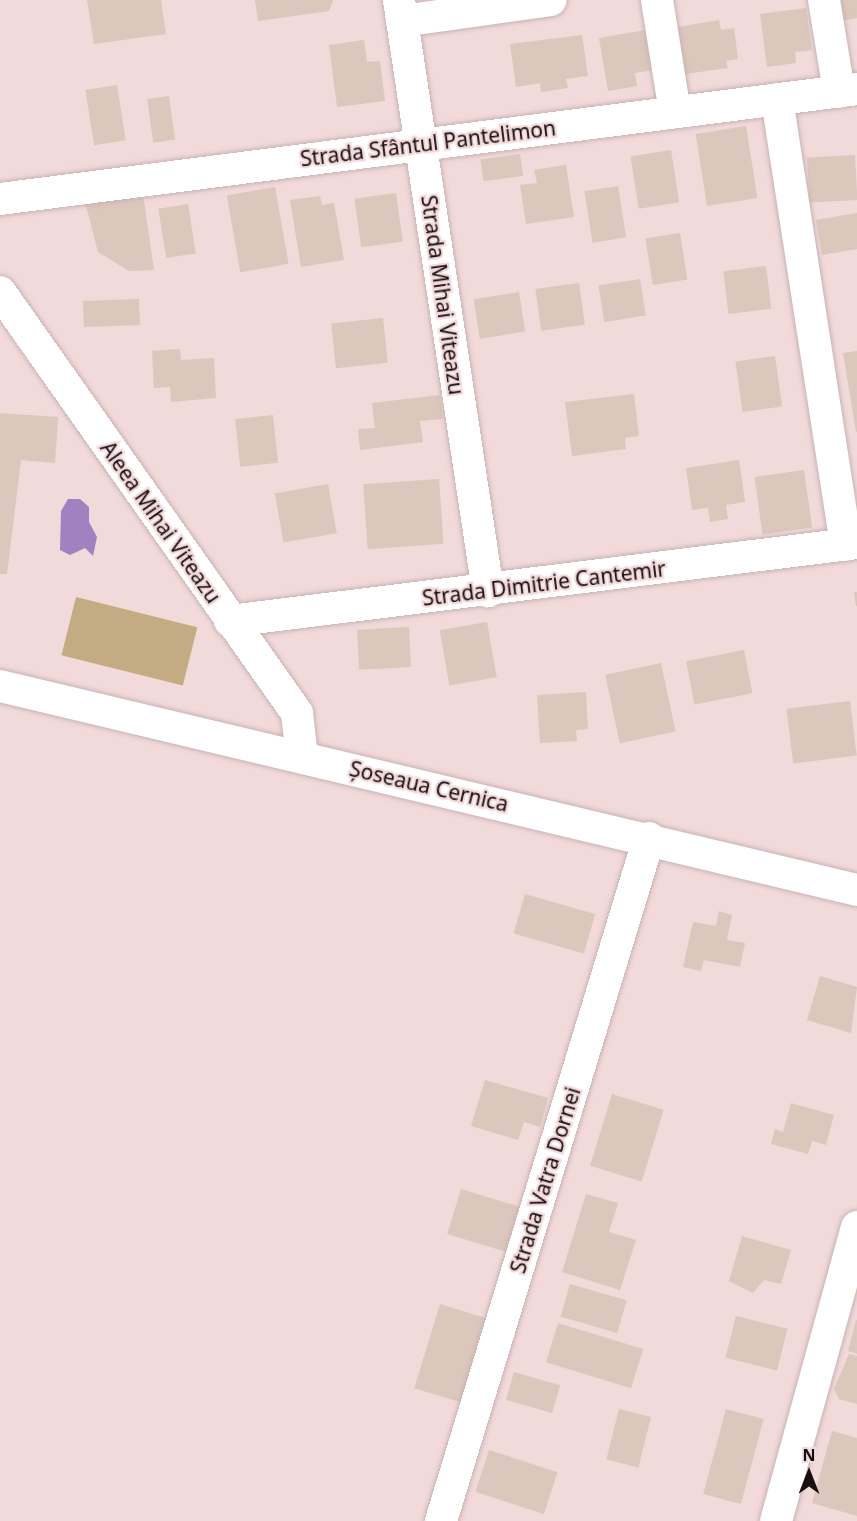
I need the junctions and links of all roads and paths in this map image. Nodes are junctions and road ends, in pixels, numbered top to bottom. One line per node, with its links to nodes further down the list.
1 (551, 0): 4 (street)
2 (657, 0): 7 (street)
3 (824, 0): 5 (street)
4 (400, 11): 8 (street, Strada Mihai Viteazu)
5 (848, 90): 6 (street, Strada Sfântul Pantelimon)
6 (777, 99): 7 (street, Strada Sfântul Pantelimon); 11 (street)
7 (675, 112): 8 (street, Strada Sfântul Pantelimon)
8 (421, 143): 9 (street, Strada Sfântul Pantelimon); 12 (street, Strada Mihai Viteazu)
9 (0, 199)
10 (0, 292): 13 (street, Aleea Mihai Viteazu)
11 (851, 544): 12 (street, Strada Dimitrie Cantemir)
12 (488, 591): 13 (street, Strada Dimitrie Cantemir)
13 (230, 621): 15 (street, Aleea Mihai Viteazu)
14 (0, 686): 15 (street, Șoseaua Cernica)
15 (302, 757): 16 (street, Șoseaua Cernica)
16 (649, 838): 17 (street, Șoseaua Cernica); 19 (street, Strada Vatra Dornei)
17 (857, 890)
18 (857, 1227): 20 (street)
19 (441, 1521)
20 (776, 1521)

